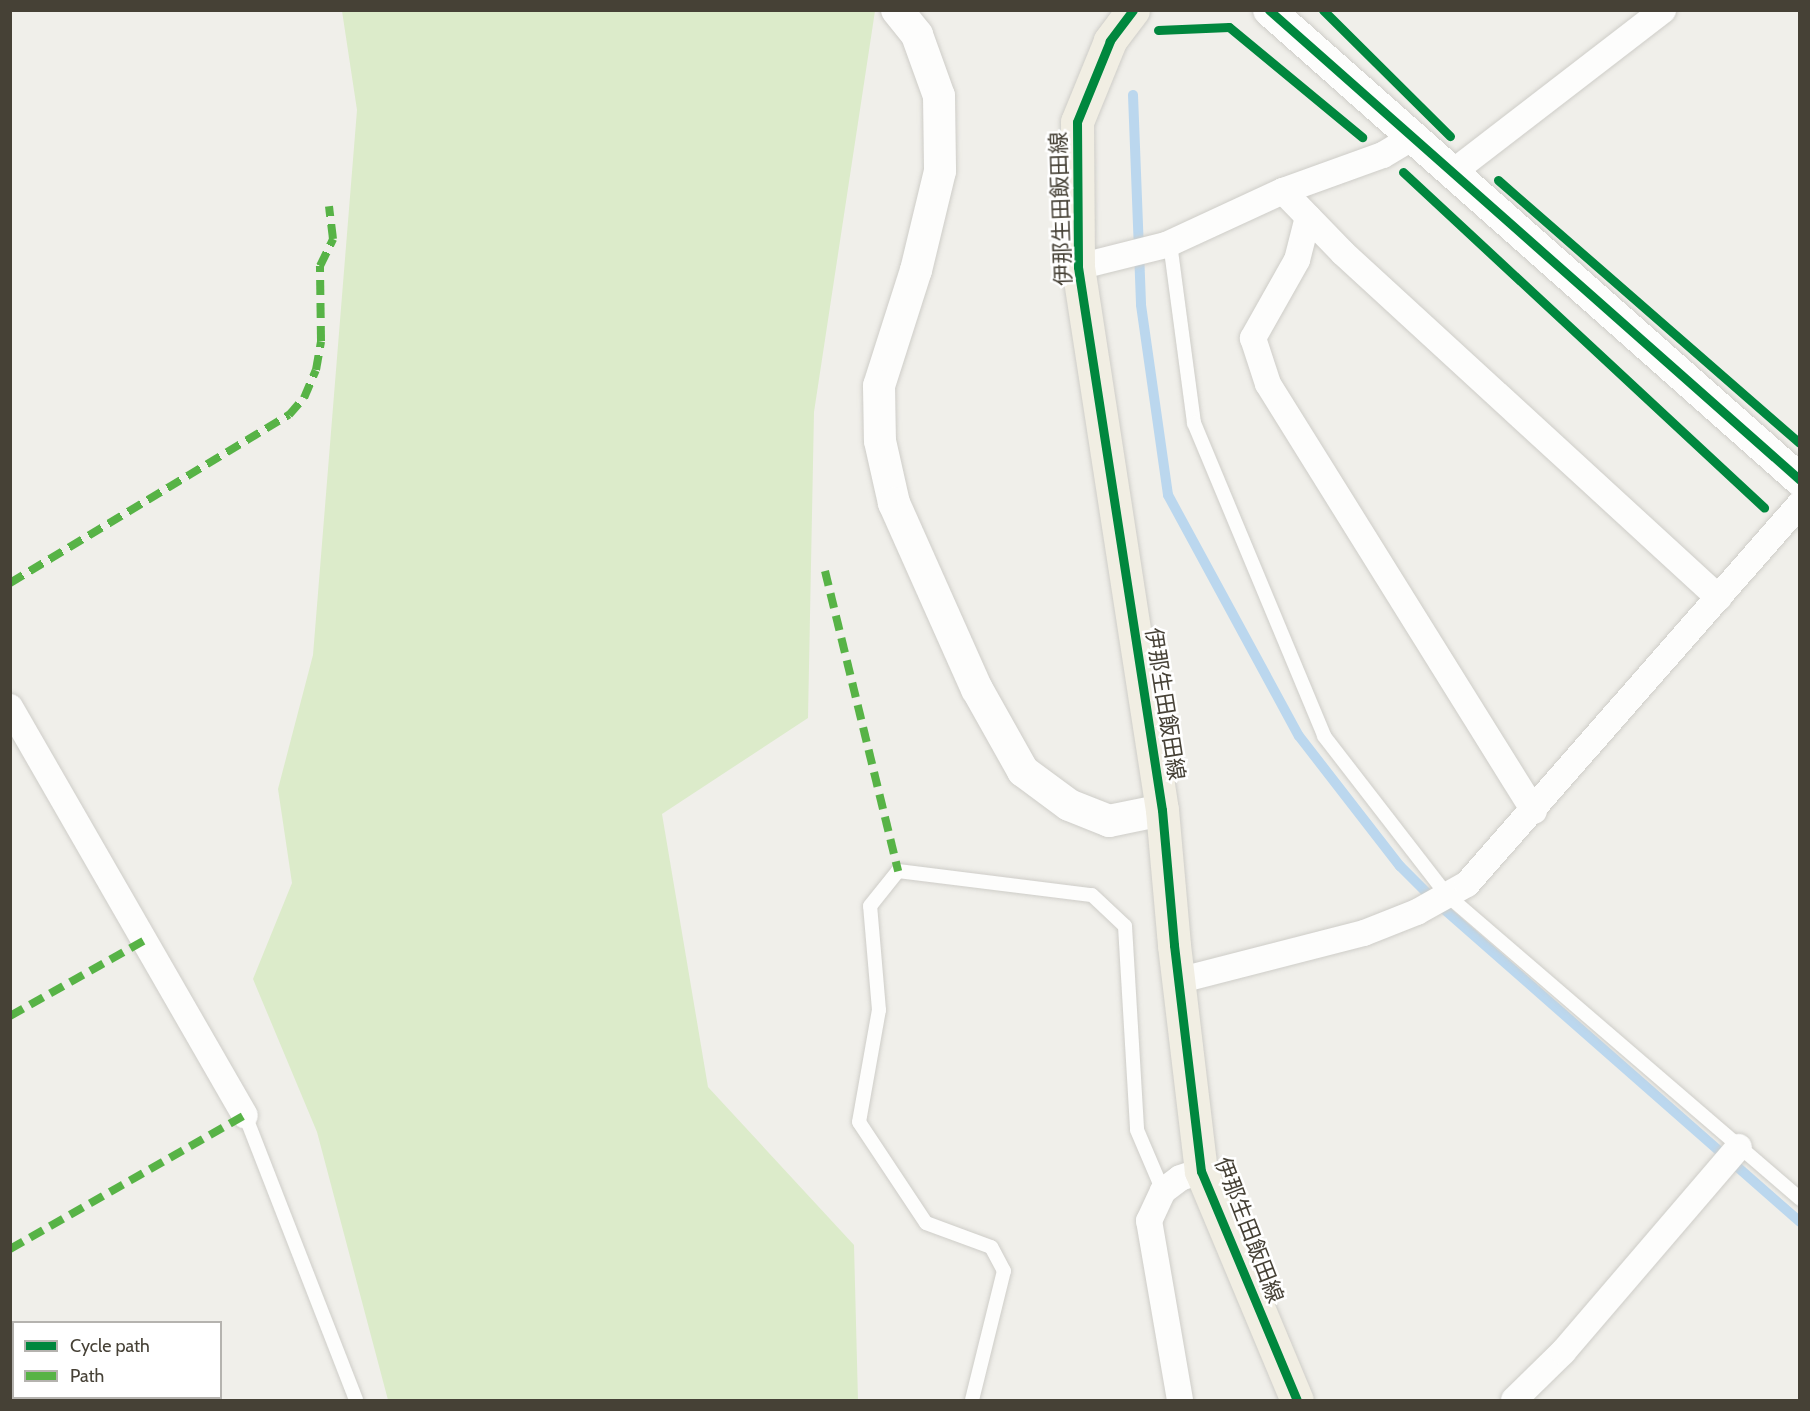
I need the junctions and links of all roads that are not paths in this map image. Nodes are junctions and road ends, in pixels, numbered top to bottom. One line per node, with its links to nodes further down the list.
1 (897, 10): 15 (street)
2 (1133, 10): 10 (main road, 伊那生田飯田線)
3 (1269, 10): 5 (street)
4 (1663, 10): 6 (street)
5 (1412, 138): 6 (street); 7 (street)
6 (1453, 172): 11 (street)
7 (1283, 191): 8 (street); 9 (street)
8 (1308, 217): 13 (street); 16 (street)
9 (1168, 244): 10 (street); 17 (lane)
10 (1078, 267): 15 (main road, 伊那生田飯田線)
11 (1800, 480)
12 (1800, 504): 13 (street)
13 (1719, 598): 16 (street)
14 (10, 707): 19 (street)
15 (1162, 810): 18 (main road, 伊那生田飯田線)
16 (1534, 812): 17 (street)
17 (1447, 895): 18 (street); 20 (lane)
18 (1178, 981): 21 (main road, 伊那生田飯田線)
19 (245, 1116): 24 (lane)
20 (1738, 1148): 23 (lane); 28 (street)
21 (1201, 1171): 22 (street); 27 (main road, 伊那生田飯田線)
22 (1163, 1191): 25 (lane); 26 (street)
23 (1800, 1199)
24 (356, 1401)
25 (972, 1401)
26 (1180, 1401)
27 (1297, 1401)
28 (1514, 1401)

